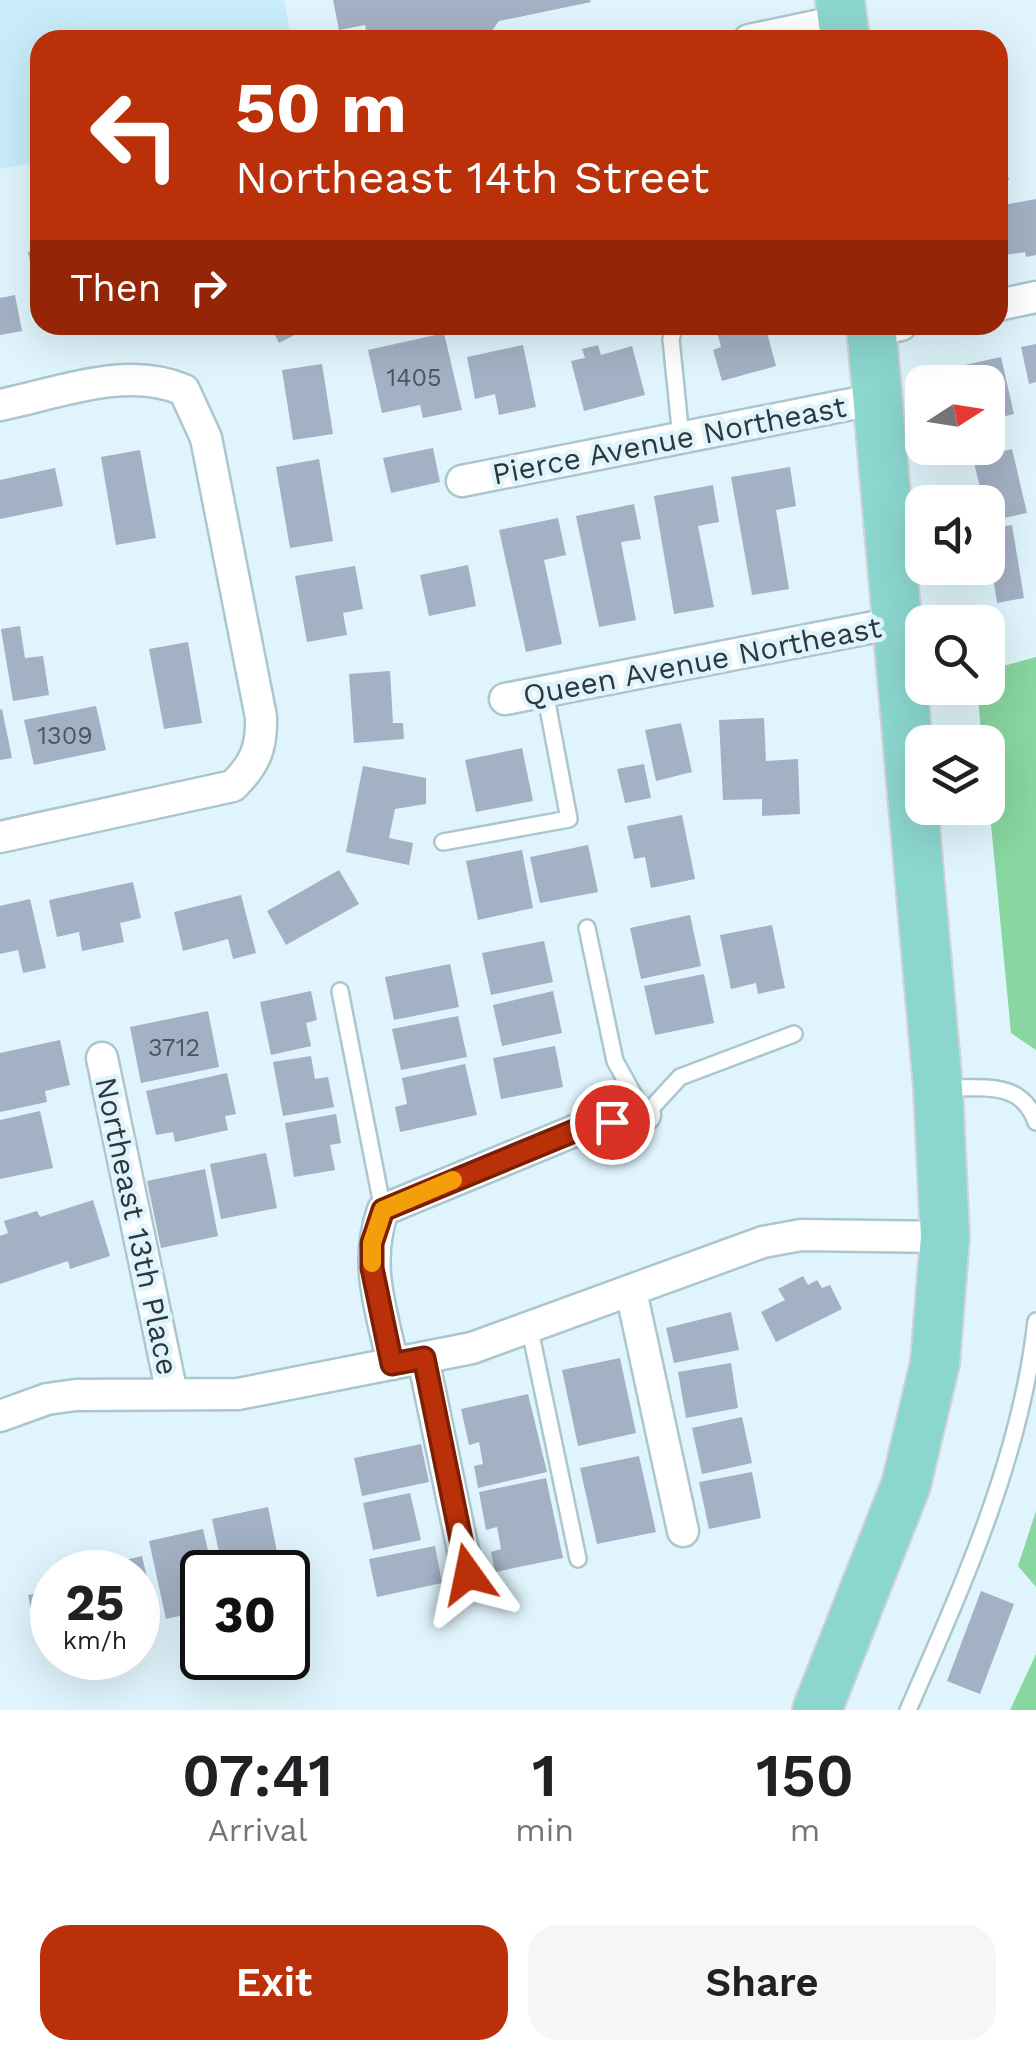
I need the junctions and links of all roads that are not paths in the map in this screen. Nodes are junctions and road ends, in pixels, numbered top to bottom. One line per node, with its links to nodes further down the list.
1 (843, 20): 2 (street)
2 (796, 30)
3 (1036, 298): 4 (street)
4 (1008, 303)
5 (671, 335): 9 (lane)
6 (881, 335): 7 (main road)
7 (877, 399): 9 (street, Pierce Avenue Northeast); 11 (main road)
8 (0, 405): 14 (street)
9 (682, 438): 10 (street, Pierce Avenue Northeast)
10 (462, 481)
11 (900, 622): 12 (street, Queen Avenue Northeast); 20 (main road)
12 (544, 692): 13 (street, Queen Avenue Northeast); 15 (lane)
13 (505, 699)
14 (0, 837)
15 (443, 842)
16 (587, 928): 21 (lane)
17 (340, 991): 23 (lane)
18 (794, 1034): 21 (lane)
19 (102, 1058): 30 (street, Northeast 13th Place)
20 (938, 1088): 22 (lane); 24 (main road)
21 (645, 1115): 23 (street)
22 (1036, 1122)
23 (383, 1210): 29 (street)
24 (945, 1237): 25 (street); 35 (main road)
25 (632, 1292): 27 (street); 32 (street)
26 (1036, 1321): 36 (lane)
27 (530, 1330): 28 (street); 33 (lane)
28 (424, 1358): 29 (street); 34 (street)
29 (392, 1364): 30 (street)
30 (172, 1394): 31 (street)
31 (0, 1416)
32 (683, 1531)
33 (578, 1559)
34 (468, 1574)
35 (817, 1710)
36 (908, 1710)

